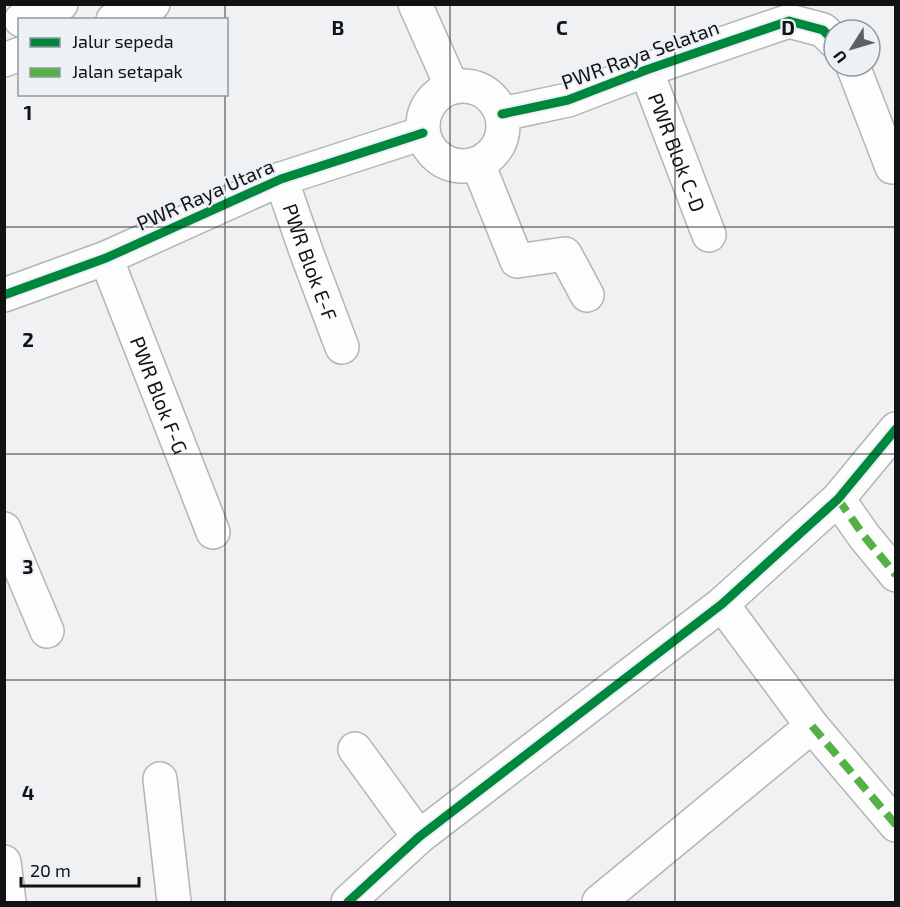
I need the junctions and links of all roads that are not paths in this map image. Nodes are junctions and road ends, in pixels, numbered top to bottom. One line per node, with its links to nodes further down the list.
1 (153, 4): 5 (street)
2 (415, 4): 11 (street)
3 (39, 12): 4 (street)
4 (24, 18)
5 (118, 18)
6 (18, 20): 7 (street)
7 (4, 26)
8 (822, 33): 9 (street, PWR Raya Selatan)
9 (646, 70): 12 (street, PWR Raya Selatan); 17 (street, PWR Blok C-D)
10 (858, 78): 15 (street)
11 (452, 87): 12 (street); 13 (street)
12 (502, 114): 14 (street)
13 (423, 133): 14 (street); 16 (street, PWR Raya Utara)
14 (478, 164): 20 (street)
15 (891, 167)
16 (281, 179): 18 (street, PWR Raya Utara); 21 (street, PWR Blok E-F)
17 (709, 235)
18 (106, 258): 19 (street, PWR Raya Utara); 25 (street, PWR Blok F-G)
19 (4, 295)
20 (587, 295)
21 (342, 346)
22 (896, 429): 23 (street)
23 (838, 499): 26 (street); 27 (street)
24 (4, 529): 28 (street)
25 (213, 532)
26 (896, 575)
27 (722, 604): 29 (street); 33 (street)
28 (46, 631)
29 (812, 726): 32 (street); 38 (street)
30 (355, 749): 33 (street)
31 (160, 779): 37 (street)
32 (896, 825)
33 (419, 837): 35 (street)
34 (4, 862): 36 (street)
35 (354, 901)
36 (9, 903)
37 (174, 903)
38 (599, 903)

